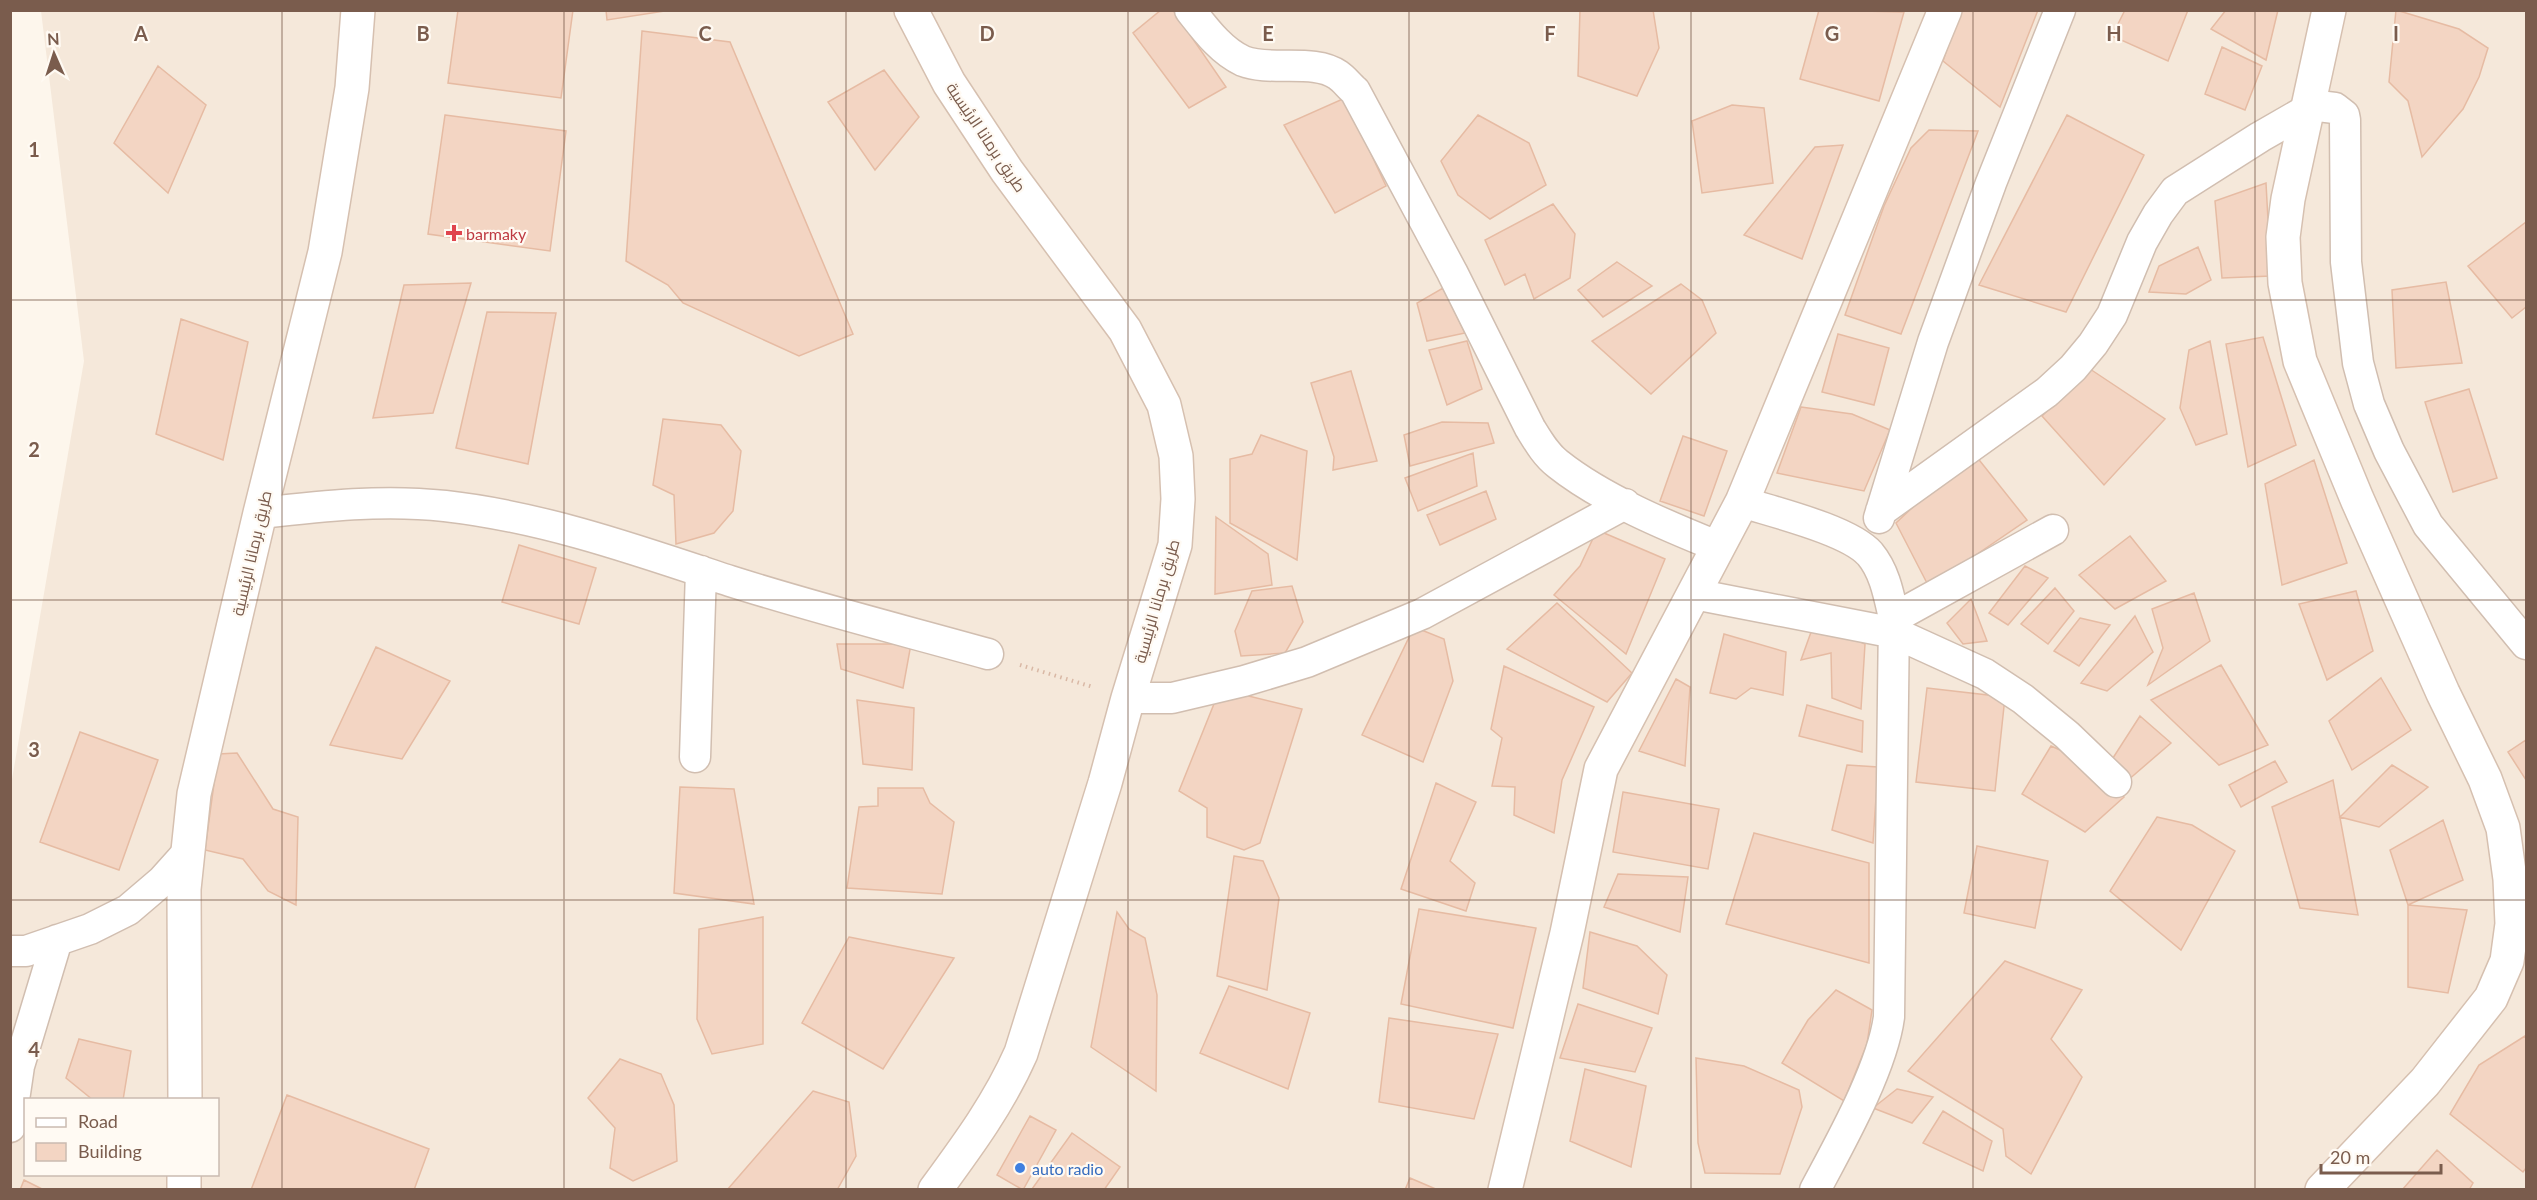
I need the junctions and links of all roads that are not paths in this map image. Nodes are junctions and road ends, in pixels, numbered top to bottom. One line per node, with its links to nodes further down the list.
1 (358, 10): 11 (street, طريق برمانا الرئيسية)
2 (911, 10): 20 (street, طريق برمانا الرئيسية)
3 (1190, 10): 9 (street)
4 (1945, 10): 8 (street)
5 (2061, 10): 10 (street)
6 (2330, 10): 7 (street)
7 (2307, 110): 10 (street); 18 (street); 31 (street)
8 (1742, 502): 13 (street); 14 (street)
9 (1625, 504): 13 (street); 20 (street)
10 (1881, 511): 14 (street)
11 (260, 513): 15 (street); 23 (street, طريق برمانا الرئيسية)
12 (2053, 530): 17 (street)
13 (1719, 547): 16 (street)
14 (1869, 552): 17 (street)
15 (701, 571): 19 (street); 21 (street)
16 (1694, 594): 17 (street); 29 (street)
17 (1894, 626): 22 (street); 30 (street)
18 (2526, 644)
19 (988, 654)
20 (1128, 698): 28 (street, طريق برمانا الرئيسية)
21 (695, 757)
22 (2116, 782)
23 (188, 852): 24 (street); 26 (street, طريق برمانا الرئيسية)
24 (57, 940): 25 (street); 27 (street)
25 (10, 951)
26 (185, 1098)
27 (10, 1127)
28 (935, 1190)
29 (1506, 1190)
30 (1815, 1190)
31 (2322, 1190)

